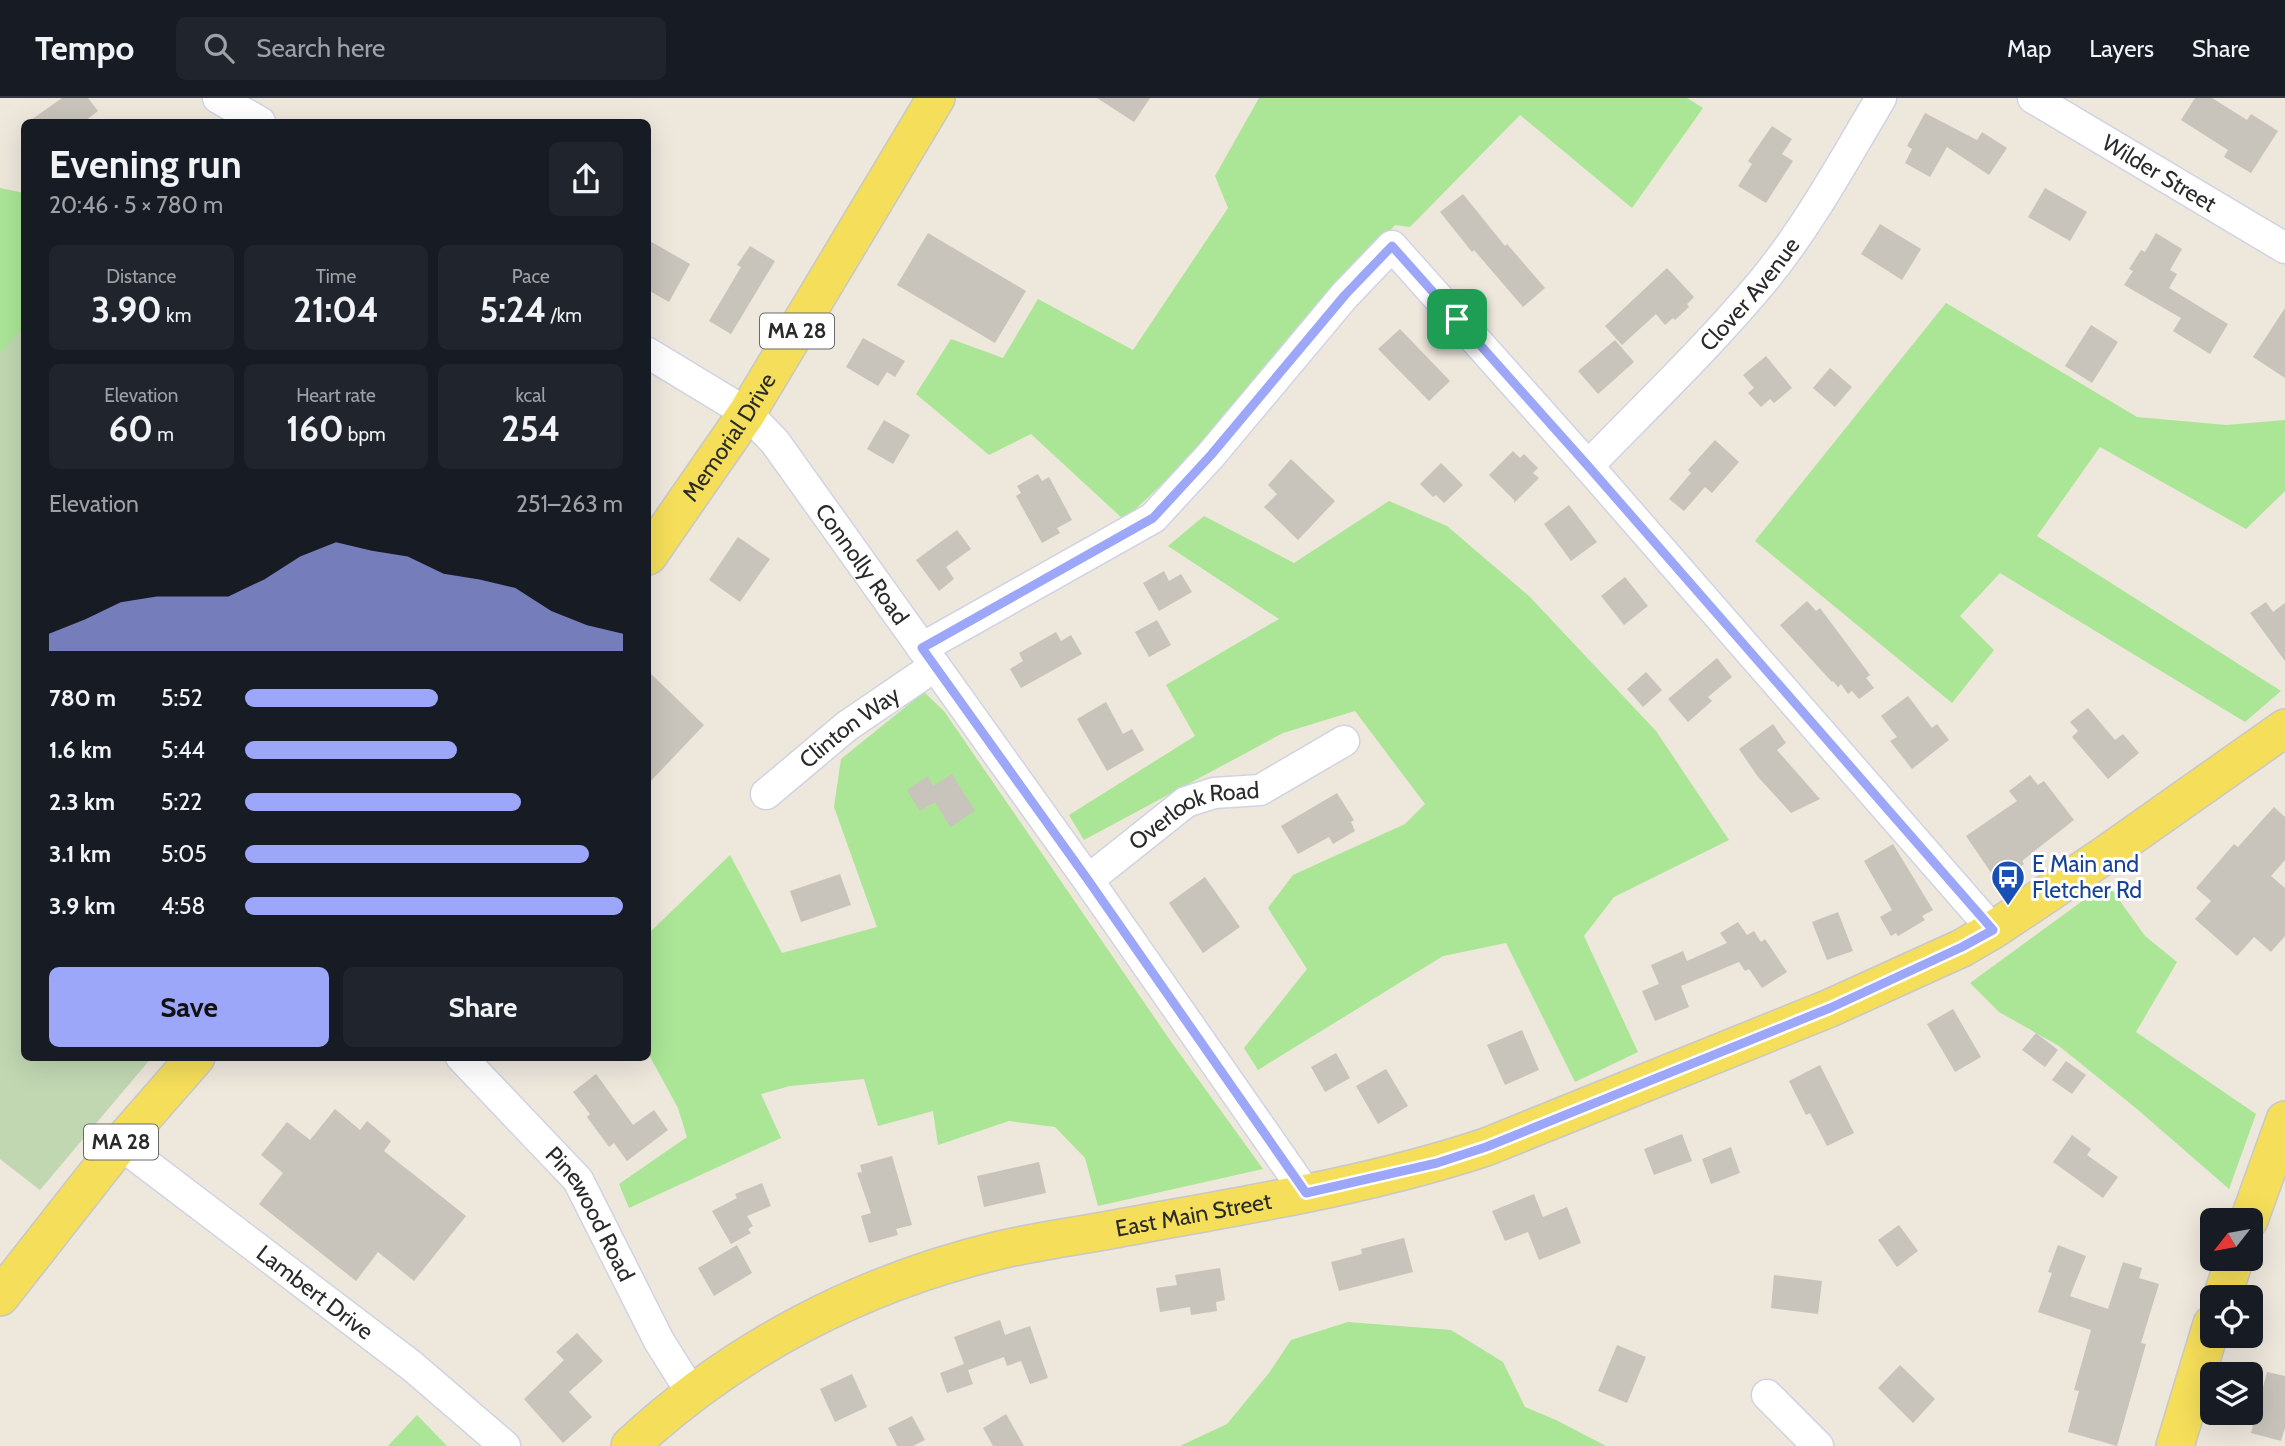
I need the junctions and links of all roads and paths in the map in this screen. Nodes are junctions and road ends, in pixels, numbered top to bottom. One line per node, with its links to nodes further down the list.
1 (218, 98): 5 (street)
2 (936, 98): 8 (main road, Memorial Drive / MA 28)
3 (1881, 98): 9 (street, Clover Avenue)
4 (2033, 98): 6 (street, Wilder Street)
5 (255, 119)
6 (2285, 248)
7 (651, 355): 8 (street, Connolly Road)
8 (747, 413): 10 (main road, Memorial Drive / MA 28); 11 (street, Connolly Road)
9 (1588, 466): 11 (street, Clinton Way); 16 (street)
10 (651, 552)
11 (928, 657): 14 (street, Clinton Way); 15 (street, Connolly Road)
12 (2285, 728): 16 (main road, East Main Street)
13 (1344, 741): 15 (street, Overlook Road)
14 (766, 794)
15 (1088, 880): 21 (street, Connolly Road)
16 (1993, 930): 21 (main road, East Main Street)
17 (192, 1061): 20 (main road, MA 28)
18 (465, 1061): 25 (street, Pinewood Road)
19 (2285, 1120): 22 (main road)
20 (120, 1144): 23 (main road, MA 28); 27 (street, Lambert Drive)
21 (1306, 1193): 25 (main road, East Main Street)
22 (2253, 1208)
23 (0, 1297)
24 (2205, 1348): 30 (main road)
25 (691, 1392): 28 (main road, East Main Street)
26 (1767, 1395): 29 (street)
27 (505, 1446)
28 (629, 1446)
29 (1818, 1446)
30 (2175, 1446)

